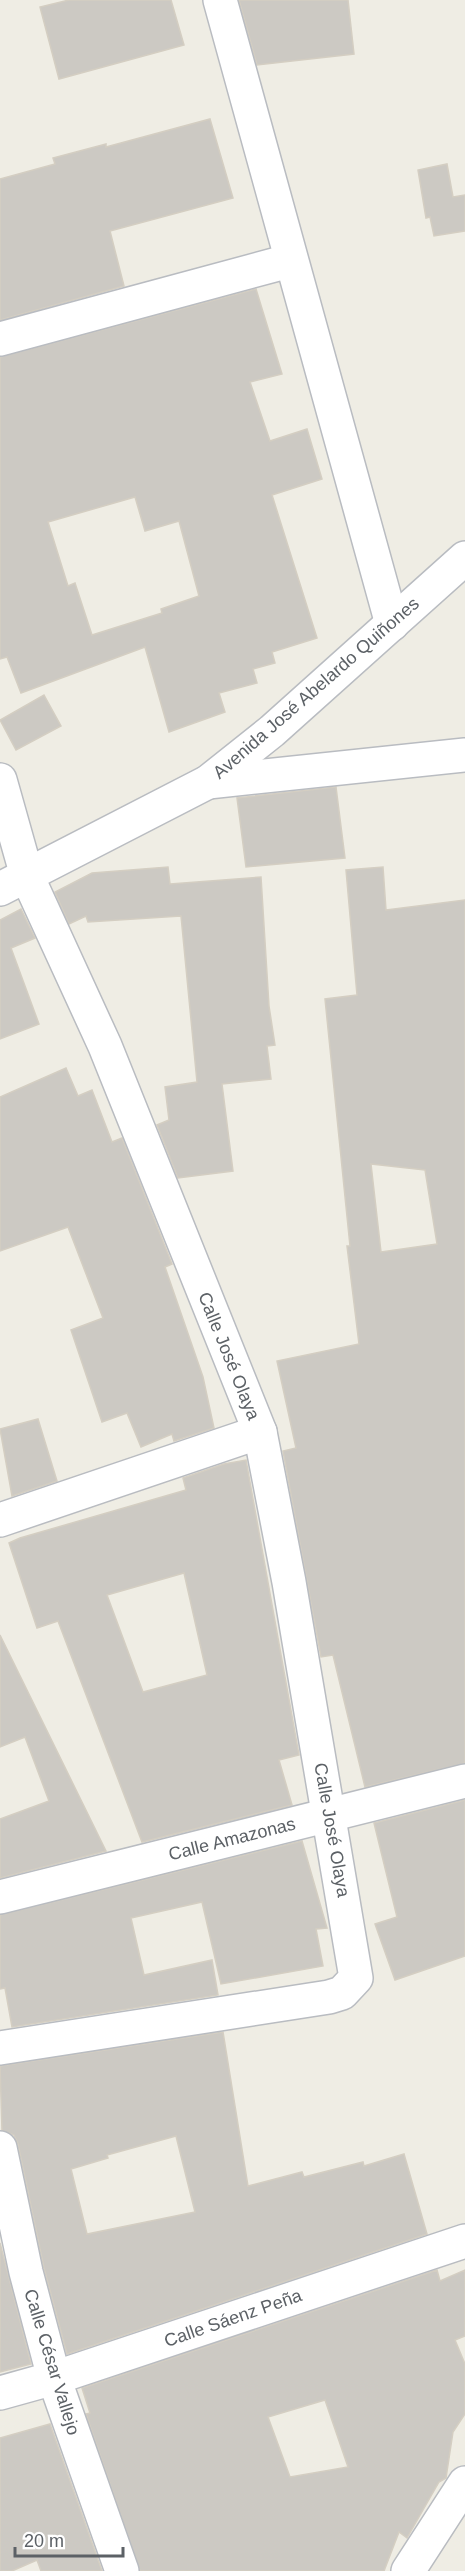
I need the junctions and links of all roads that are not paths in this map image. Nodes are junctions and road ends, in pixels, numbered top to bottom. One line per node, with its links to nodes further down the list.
1 (219, 0): 2 (street)
2 (290, 261): 3 (street); 5 (street)
3 (0, 339)
4 (465, 558): 5 (street, Avenida José Abelardo Quiñones)
5 (392, 624): 8 (street, Avenida José Abelardo Quiñones)
6 (465, 755): 8 (street)
7 (0, 780): 9 (street, Calle José Olaya)
8 (207, 782): 9 (street, Avenida José Abelardo Quiñones)
9 (13, 883): 10 (street, Calle José Olaya)
10 (260, 1432): 11 (street); 13 (street, Calle José Olaya)
11 (0, 1520)
12 (465, 1781): 13 (street, Calle Amazonas)
13 (330, 1815): 14 (street, Calle Amazonas); 15 (street, Calle José Olaya)
14 (0, 1898)
15 (0, 2048)
16 (0, 2148): 18 (street, Calle César Vallejo)
17 (465, 2241): 18 (street, Calle Sáenz Peña)
18 (54, 2378): 19 (street, Calle Sáenz Peña); 21 (street, Calle César Vallejo)
19 (0, 2393)
20 (465, 2483): 22 (street)
21 (122, 2571)
22 (408, 2571)

